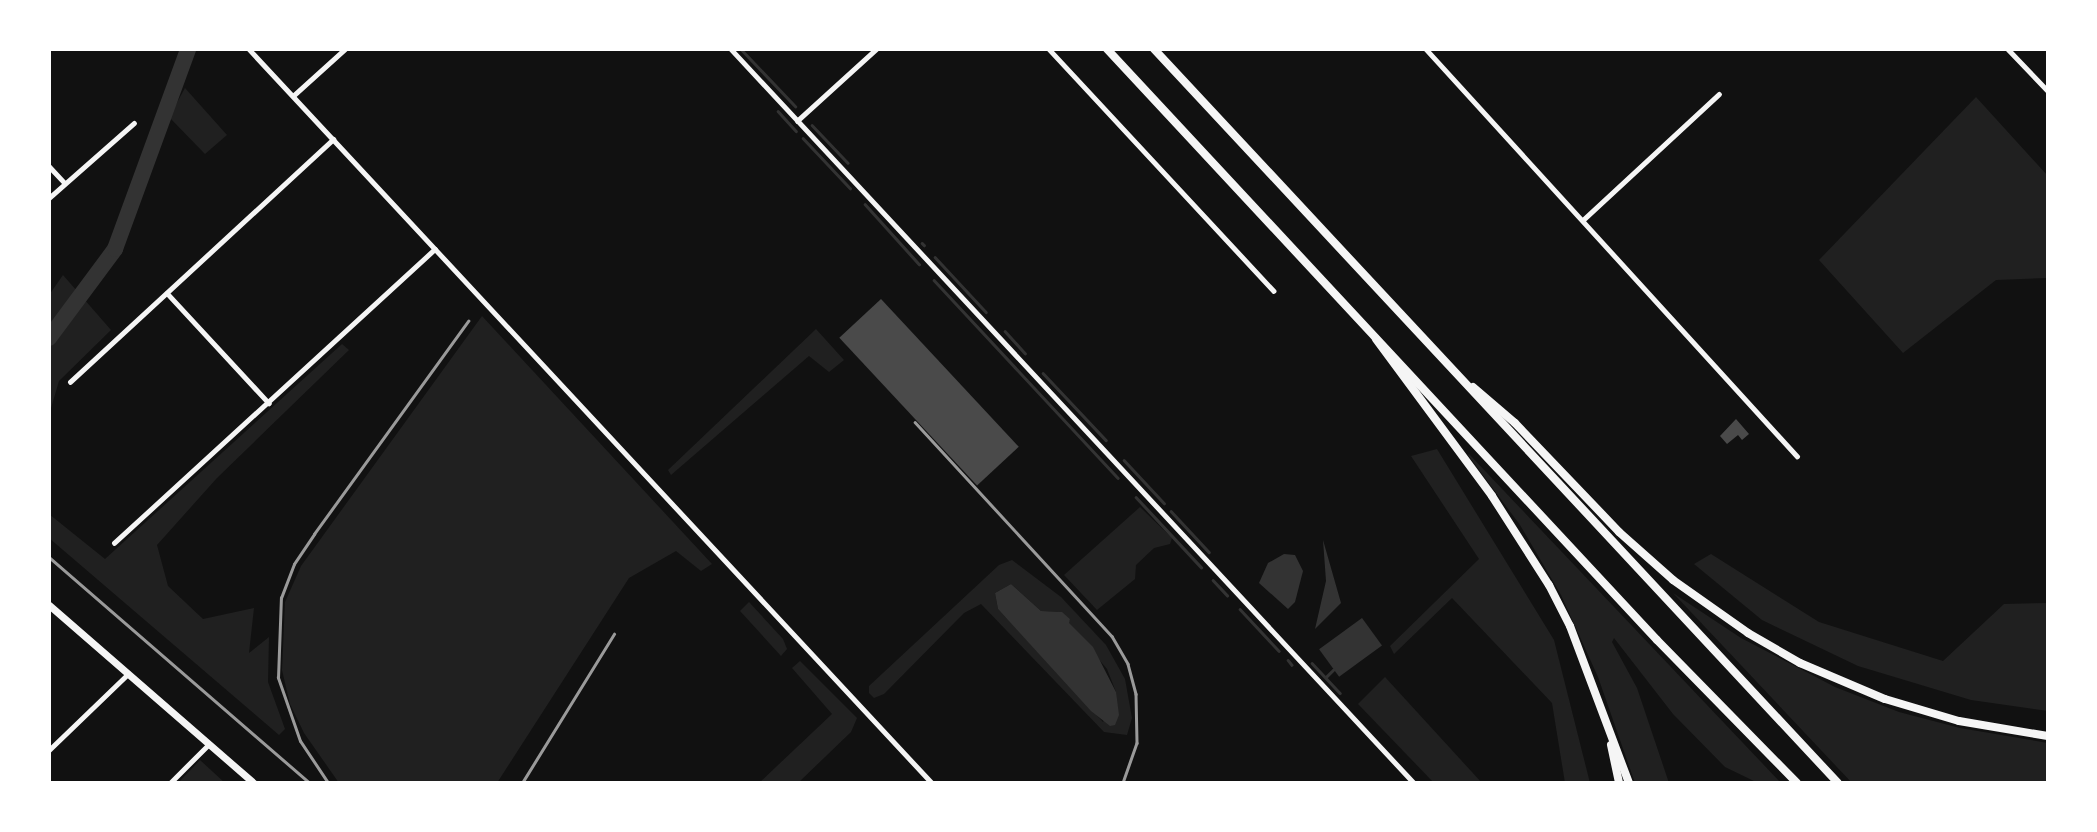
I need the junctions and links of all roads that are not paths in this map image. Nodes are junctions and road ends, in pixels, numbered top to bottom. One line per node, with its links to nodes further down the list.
1 (249, 49): 12 (street)
2 (345, 49): 12 (street)
3 (731, 49): 13 (street)
4 (876, 49): 13 (street)
5 (1049, 49): 21 (street)
6 (1107, 49): 23 (highway)
7 (1154, 49): 24 (highway)
8 (1426, 49): 19 (street)
9 (2008, 49): 10 (street)
10 (2048, 91)
11 (1719, 93): 19 (street)
12 (293, 96): 15 (street)
13 (797, 121): 35 (street)
14 (134, 123): 17 (street)
15 (333, 139): 20 (street); 22 (street)
16 (49, 166): 17 (street)
17 (65, 183): 18 (street)
18 (49, 198)
19 (1583, 220): 27 (street)
20 (435, 249): 26 (street); 38 (street)
21 (1274, 292)
22 (167, 293): 25 (street); 26 (street)
23 (1367, 326): 31 (highway); 43 (highway)
24 (1441, 359): 32 (highway); 44 (highway)
25 (70, 382)
26 (269, 403): 28 (street)
27 (1797, 456)
28 (114, 543)
29 (49, 605): 30 (main road)
30 (128, 674): 33 (main road); 34 (street)
31 (1603, 708): 41 (highway); 42 (highway)
32 (2048, 736)
33 (208, 744): 36 (street); 37 (main road)
34 (49, 750)
35 (1408, 777): 39 (street); 40 (street)
36 (170, 783)
37 (254, 783)
38 (932, 783)
39 (1402, 783)
40 (1413, 783)
41 (1619, 783)
42 (1629, 783)
43 (1797, 783)
44 (1838, 783)

